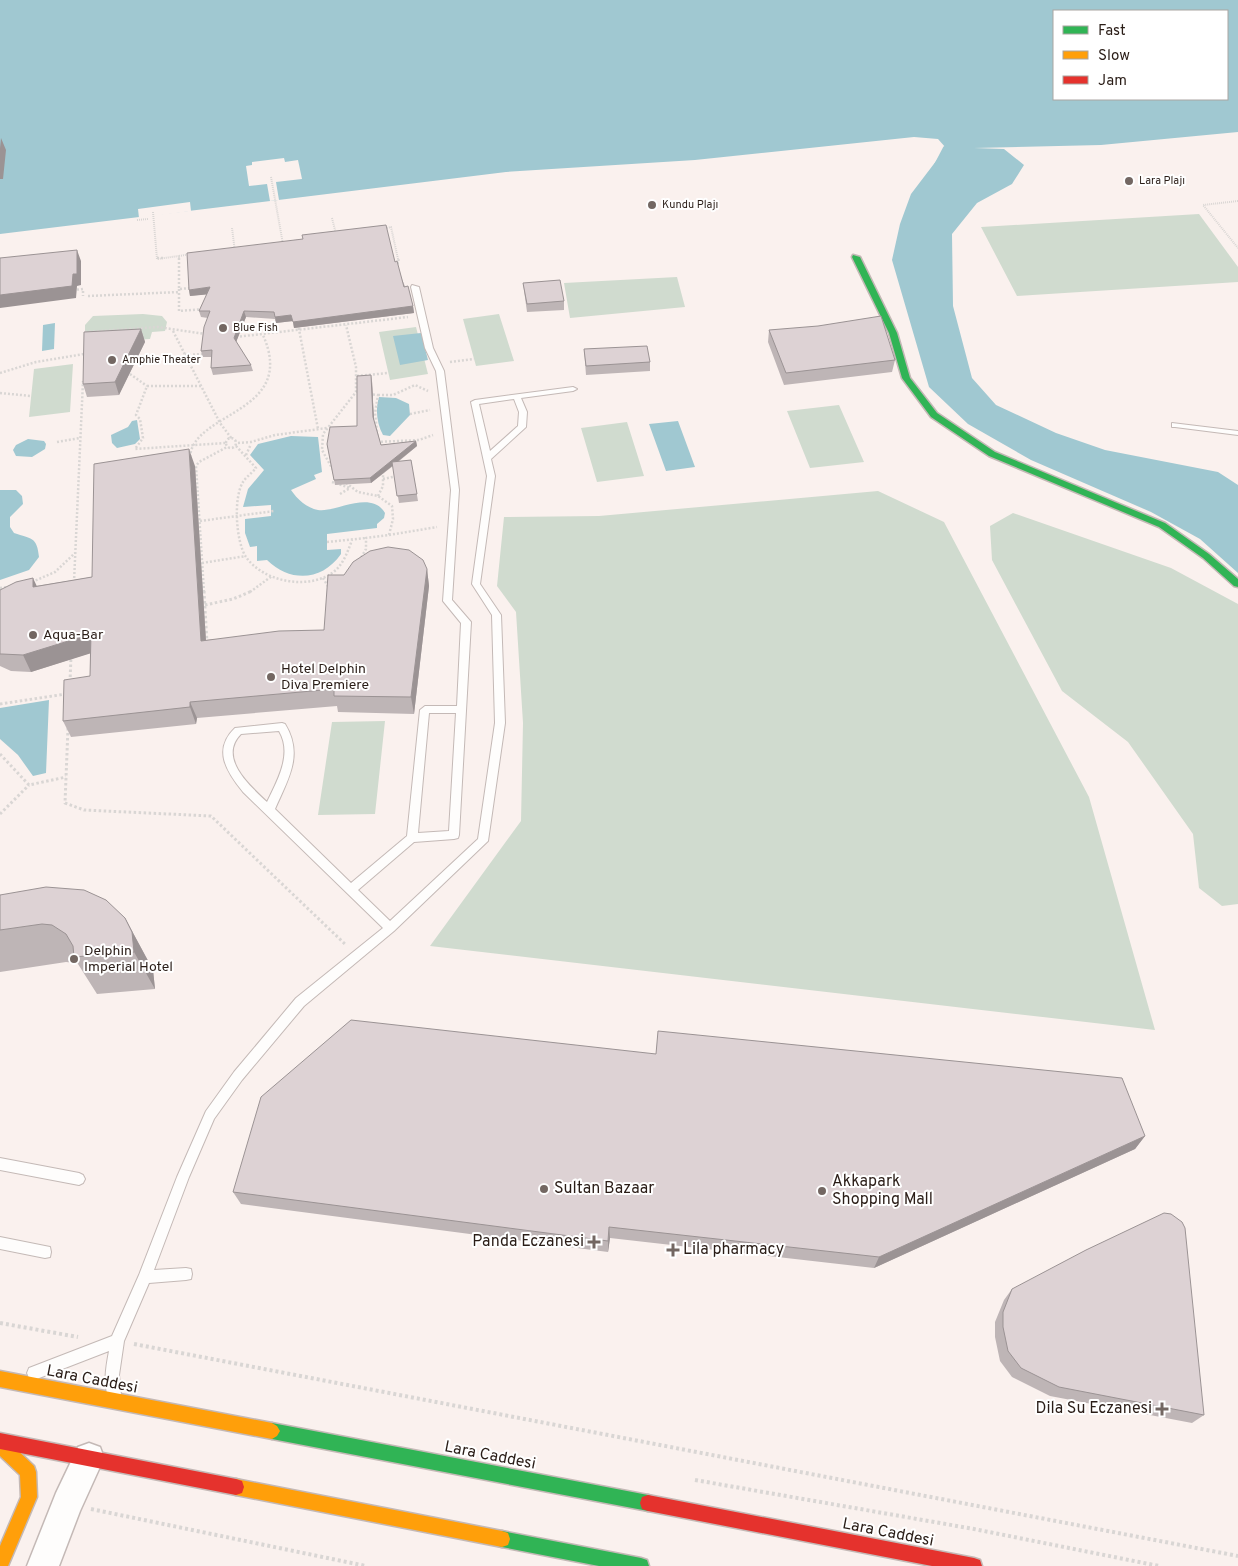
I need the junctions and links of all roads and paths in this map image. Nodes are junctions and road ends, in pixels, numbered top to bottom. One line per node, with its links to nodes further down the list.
1 (271, 177): 12 (path)
2 (1238, 201): 14 (path)
3 (153, 212): 17 (path)
4 (332, 218): 9 (path)
5 (148, 219): 6 (path)
6 (137, 220)
7 (232, 228): 18 (path)
8 (382, 229): 20 (path)
9 (327, 236)
10 (310, 238): 11 (path)
11 (292, 241)
12 (283, 242): 13 (path); 15 (path)
13 (273, 243)
14 (1238, 248)
15 (285, 251)
16 (198, 253): 17 (path)
17 (179, 256): 24 (path)
18 (236, 257)
19 (856, 257): 111 (main road)
20 (390, 264)
21 (199, 287): 24 (path)
22 (415, 287): 28 (lane)
23 (65, 291): 25 (path)
24 (179, 291): 26 (path); 27 (path)
25 (83, 296)
26 (88, 296)
27 (208, 308)
28 (422, 316): 31 (path); 45 (lane)
29 (297, 318): 34 (path)
30 (323, 319): 32 (path)
31 (346, 325): 32 (path); 50 (path)
32 (324, 328): 34 (path)
33 (173, 331): 35 (path); 38 (path); 42 (path)
34 (299, 331): 36 (path); 67 (path)
35 (207, 334)
36 (263, 335): 37 (path); 64 (path)
37 (235, 337)
38 (85, 340)
39 (84, 347): 40 (path)
40 (84, 354): 44 (path); 46 (path)
41 (209, 354): 42 (path)
42 (185, 355): 52 (path)
43 (474, 359): 45 (path)
44 (84, 363)
45 (436, 364): 98 (lane)
46 (0, 373)
47 (83, 373): 71 (path)
48 (388, 373): 50 (path)
49 (130, 374): 51 (path)
50 (356, 376): 54 (path)
51 (147, 386): 52 (path); 78 (path)
52 (201, 386): 64 (path)
53 (573, 389): 59 (lane)
54 (356, 392): 57 (path); 66 (path)
55 (0, 393): 58 (path)
56 (429, 394): 57 (path)
57 (378, 395): 75 (path)
58 (31, 396)
59 (516, 396): 84 (lane); 84 (lane)
60 (429, 402): 61 (path)
61 (430, 410): 62 (path); 63 (path)
62 (410, 414)
63 (434, 418)
64 (220, 423): 72 (path); 78 (path)
65 (1175, 425): 70 (lane)
66 (329, 428): 67 (path); 68 (path); 87 (path)
67 (318, 429): 77 (path)
68 (336, 429)
69 (438, 431): 73 (path)
70 (1238, 433)
71 (80, 438): 74 (path); 103 (path)
72 (232, 439): 76 (path); 79 (path)
73 (395, 440): 75 (path); 82 (path)
74 (57, 442)
75 (377, 442): 81 (path)
76 (225, 443): 78 (path); 80 (path)
77 (251, 444): 79 (path); 83 (path)
78 (192, 445): 86 (path)
79 (237, 445): 80 (path); 83 (path)
80 (228, 447): 86 (path)
81 (379, 447)
82 (397, 449)
83 (246, 455): 96 (path)
84 (487, 458): 130 (lane)
85 (380, 461): 89 (path)
86 (196, 466): 97 (path)
87 (337, 474)
88 (403, 476): 89 (path)
89 (383, 479): 94 (path)
90 (344, 481): 92 (path)
91 (332, 482): 92 (path)
92 (350, 488): 93 (path); 94 (path)
93 (340, 494)
94 (378, 496): 99 (path)
95 (274, 511): 96 (path)
96 (237, 514): 97 (path); 104 (path)
97 (200, 521): 106 (path)
98 (453, 526): 99 (path); 121 (lane)
99 (389, 535): 100 (path)
100 (366, 538): 101 (path); 105 (path)
101 (352, 540): 102 (path); 108 (path)
102 (327, 542)
103 (75, 553): 109 (path); 110 (path)
104 (246, 556): 106 (path); 107 (path)
105 (360, 562)
106 (202, 563): 115 (path)
107 (272, 576): 108 (path); 115 (path)
108 (323, 578): 112 (path)
109 (74, 582)
110 (30, 583)
111 (1238, 584)
112 (333, 586)
113 (14, 587): 114 (path)
114 (0, 588)
115 (205, 605): 117 (path)
116 (71, 649): 118 (path)
117 (208, 649)
118 (70, 685)
119 (69, 703): 120 (path)
120 (0, 704)
121 (462, 709): 128 (lane); 128 (lane)
122 (68, 721): 124 (path)
123 (0, 754): 125 (path)
124 (66, 777): 125 (path); 131 (path)
125 (29, 785): 127 (path)
126 (269, 810): 126 (lane); 129 (lane)
127 (0, 814)
128 (412, 838): 129 (lane)
129 (350, 889): 130 (lane)
130 (390, 928): 131 (lane)
131 (356, 955): 137 (lane)
132 (0, 1164): 133 (lane)
133 (79, 1178)
134 (0, 1243): 135 (lane)
135 (45, 1252)
136 (186, 1274): 137 (lane)
137 (145, 1277): 139 (lane)
138 (0, 1323): 139 (path)
139 (117, 1341): 140 (lane); 141 (lane); 146 (path)
140 (6, 1380): 141 (main road, Lara Caddesi)
141 (115, 1401): 151 (main road, Lara Caddesi)
142 (0, 1441): 144 (main road)
143 (0, 1445): 147 (main road)
144 (89, 1458): 145 (street); 150 (main road)
145 (68, 1504): 148 (street); 149 (path)
146 (1238, 1556)
147 (0, 1566)
148 (43, 1566)
149 (366, 1566)
150 (641, 1566)
151 (974, 1566)

